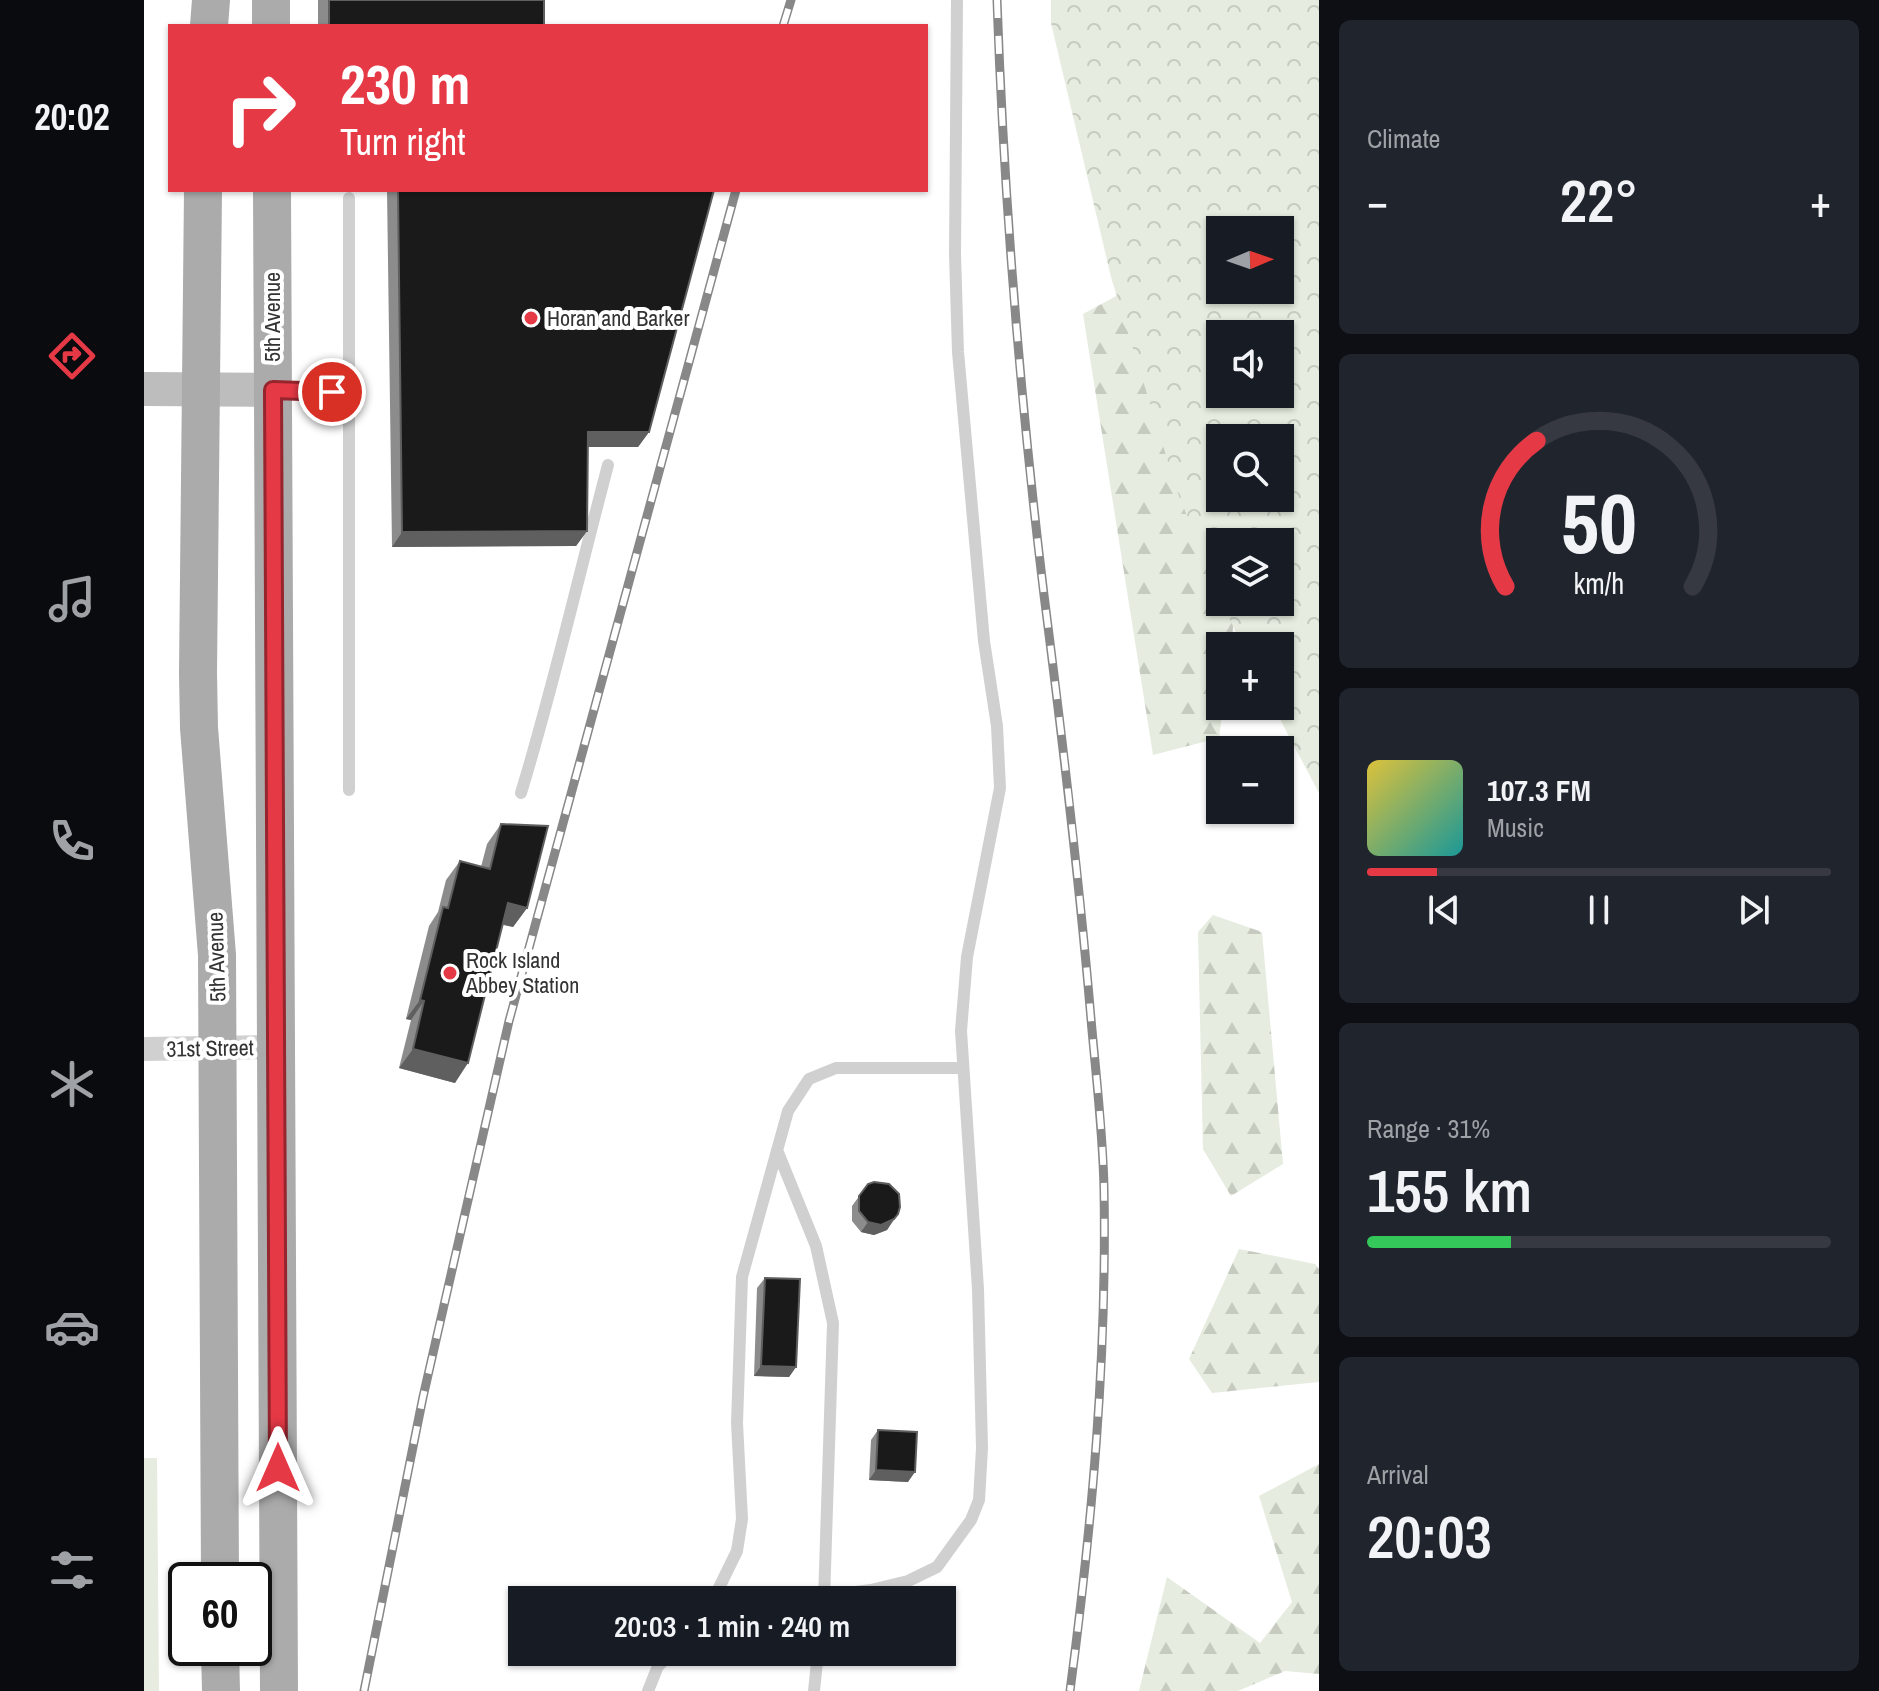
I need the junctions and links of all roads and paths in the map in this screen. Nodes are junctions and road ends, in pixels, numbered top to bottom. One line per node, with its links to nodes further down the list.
1 (211, 0): 4 (main road)
2 (271, 0): 5 (main road)
3 (957, 0): 19 (lane)
4 (209, 24)
5 (271, 24)
6 (203, 192): 10 (main road, 5th Avenue)
7 (272, 192): 11 (main road, 5th Avenue)
8 (349, 198): 12 (lane)
9 (144, 389): 10 (street)
10 (202, 390): 11 (street); 16 (main road, 5th Avenue)
11 (273, 390): 12 (lane); 17 (main road, 5th Avenue)
12 (351, 392): 14 (lane)
13 (608, 465): 15 (lane)
14 (349, 790)
15 (521, 793)
16 (218, 1047): 17 (street, 31st Street); 18 (street, 31st Street); 21 (main road, 5th Avenue)
17 (276, 1047): 29 (main road, 5th Avenue)
18 (144, 1049)
19 (963, 1068): 20 (lane); 24 (lane)
20 (777, 1150): 22 (lane); 23 (lane)
21 (220, 1562)
22 (720, 1586)
23 (824, 1586)
24 (887, 1586)
25 (220, 1666): 28 (main road)
26 (658, 1666): 30 (lane)
27 (817, 1666): 31 (lane)
28 (221, 1691)
29 (279, 1691)
30 (648, 1691)
31 (814, 1691)

